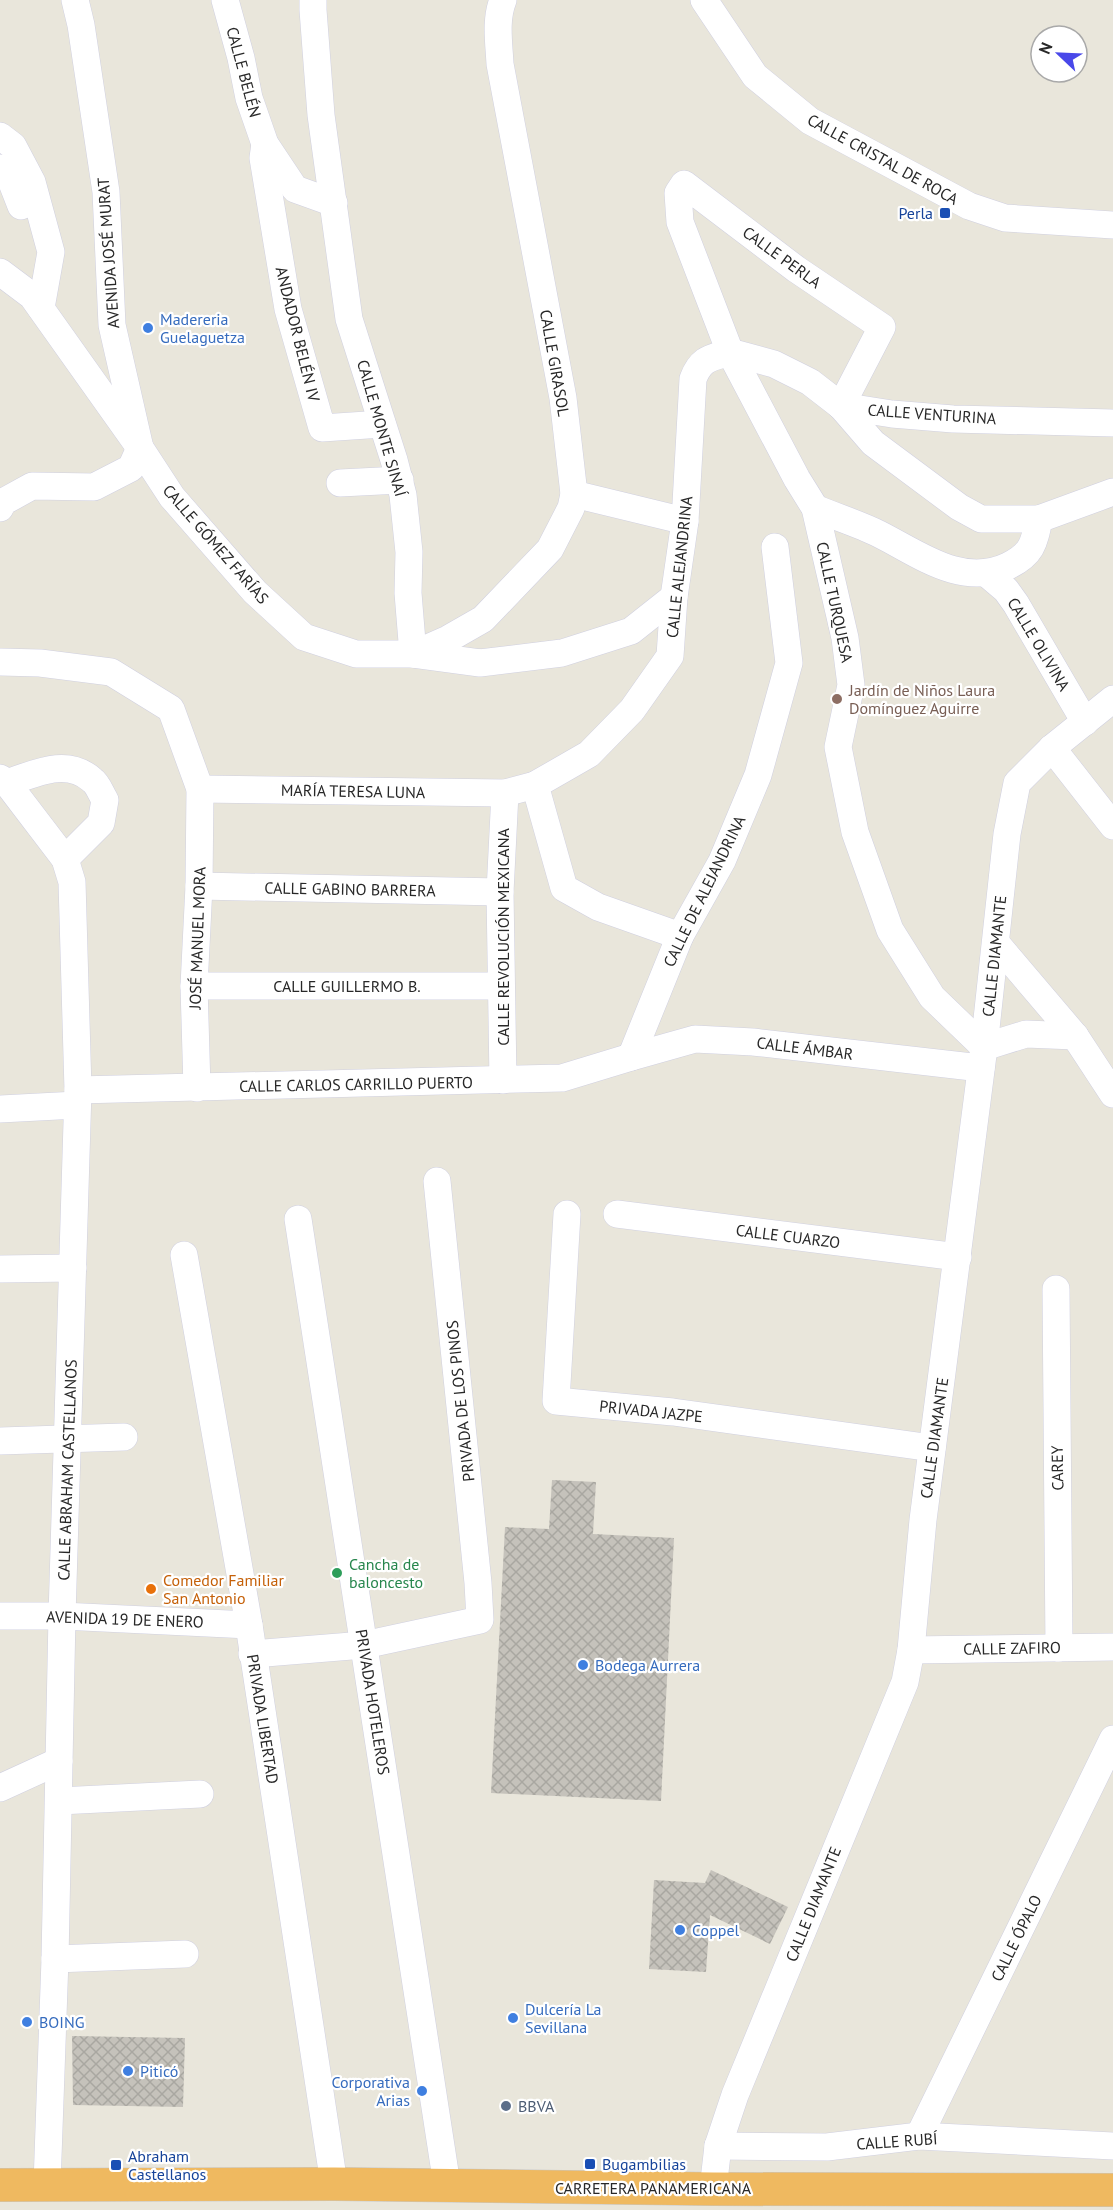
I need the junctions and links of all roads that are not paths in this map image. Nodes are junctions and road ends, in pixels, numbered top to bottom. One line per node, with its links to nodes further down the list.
1 (75, 0): 18 (street, AVENIDA JOSÉ MURAT)
2 (225, 0): 7 (street, CALLE BELÉN)
3 (313, 0): 10 (street, CALLE MONTE SINAÍ)
4 (503, 0): 22 (street, CALLE GIRASOL)
5 (704, 0): 11 (street, CALLE CRISTAL DE ROCA)
6 (0, 136): 13 (street)
7 (265, 144): 10 (street); 17 (street, ANDADOR BELÉN IV)
8 (0, 168): 13 (street)
9 (684, 184): 14 (street, CALLE TURQUESA); 15 (street, CALLE PERLA)
10 (334, 203): 17 (street, CALLE MONTE SINAÍ)
11 (1113, 225)
12 (0, 272): 13 (street, CALLE GÓMEZ FARÍAS)
13 (37, 302): 18 (street, CALLE GÓMEZ FARÍAS)
14 (730, 352): 15 (street, CALLE VENTURINA); 24 (street, CALLE TURQUESA); 26 (street, CALLE ALEJANDRINA)
15 (841, 406): 16 (street, CALLE VENTURINA); 25 (street)
16 (1113, 423)
17 (382, 424): 19 (street, CALLE MONTE SINAÍ)
18 (140, 448): 23 (street); 30 (street, CALLE GÓMEZ FARÍAS)
19 (400, 480): 20 (street); 30 (street, CALLE MONTE SINAÍ)
20 (340, 483)
21 (1113, 492): 25 (street)
22 (574, 494): 26 (street); 30 (street, CALLE GIRASOL)
23 (0, 508)
24 (815, 508): 28 (street); 49 (street, CALLE TURQUESA)
25 (1039, 519): 28 (street)
26 (685, 521): 29 (street, CALLE ALEJANDRINA)
27 (775, 547): 43 (street, CALLE DE ALEJANDRINA)
28 (986, 573): 33 (street, CALLE OLIVINA)
29 (674, 597): 30 (street, CALLE GÓMEZ FARÍAS); 36 (street, CALLE ALEJANDRINA)
30 (413, 654)
31 (0, 662): 37 (street)
32 (1113, 699): 33 (street, CALLE DIAMANTE)
33 (1085, 722): 34 (street, CALLE DIAMANTE)
34 (1052, 748): 39 (street); 44 (street, CALLE DIAMANTE)
35 (3, 780): 40 (street, CALLE ABRAHAM CASTELLANOS); 40 (street)
36 (535, 784): 38 (street, CALLE ALEJANDRINA); 43 (street)
37 (200, 789): 38 (street, MARÍA TERESA LUNA); 41 (street, JOSÉ MANUEL MORA)
38 (505, 793): 42 (street, CALLE REVOLUCIÓN MEXICANA)
39 (1113, 826)
40 (65, 859): 53 (street, CALLE ABRAHAM CASTELLANOS)
41 (199, 886): 42 (street, CALLE GABINO BARRERA); 45 (street, JOSÉ MANUEL MORA)
42 (500, 891): 46 (street, CALLE REVOLUCIÓN MEXICANA)
43 (680, 936): 48 (street, CALLE DE ALEJANDRINA)
44 (996, 943): 47 (street); 49 (street, CALLE DIAMANTE)
45 (194, 986): 46 (street, CALLE GUILLERMO B.); 51 (street, JOSÉ MANUEL MORA)
46 (500, 986): 50 (street, CALLE REVOLUCIÓN MEXICANA)
47 (1075, 1036): 49 (street); 52 (street)
48 (630, 1057): 49 (street, CALLE ÁMBAR); 50 (street, CALLE CARLOS CARRILLO PUERTO)
49 (982, 1058): 60 (street, CALLE DIAMANTE)
50 (503, 1080): 51 (street, CALLE CARLOS CARRILLO PUERTO)
51 (197, 1088): 53 (street, CALLE CARLOS CARRILLO PUERTO)
52 (1113, 1094)
53 (78, 1098): 54 (street, CALLE CARLOS CARRILLO PUERTO); 61 (street, CALLE ABRAHAM CASTELLANOS)
54 (0, 1109)
55 (437, 1181): 71 (street, PRIVADA DE LOS PINOS)
56 (567, 1214): 67 (street, PRIVADA JAZPE)
57 (617, 1214): 60 (street, CALLE CUARZO)
58 (298, 1219): 71 (street, PRIVADA HOTELEROS)
59 (184, 1255): 70 (street, PRIVADA LIBERTAD)
60 (958, 1257): 67 (street, CALLE DIAMANTE)
61 (73, 1268): 62 (street); 65 (street, CALLE ABRAHAM CASTELLANOS)
62 (0, 1269)
63 (1056, 1289): 72 (street, CAREY)
64 (124, 1437): 65 (street)
65 (68, 1438): 66 (street); 69 (street, CALLE ABRAHAM CASTELLANOS)
66 (0, 1441)
67 (932, 1448): 74 (street, CALLE DIAMANTE)
68 (0, 1616): 69 (street, AVENIDA 19 DE ENERO)
69 (62, 1616): 70 (street, AVENIDA 19 DE ENERO); 77 (street, CALLE ABRAHAM CASTELLANOS)
70 (249, 1624): 75 (street, PRIVADA LIBERTAD)
71 (364, 1645): 75 (street); 89 (street, PRIVADA HOTELEROS)
72 (1059, 1647): 73 (street, CALLE ZAFIRO); 74 (street, CALLE ZAFIRO)
73 (1113, 1647)
74 (911, 1650): 84 (street, CALLE DIAMANTE)
75 (252, 1654): 86 (street, PRIVADA LIBERTAD)
76 (1113, 1740): 83 (street, CALLE ÓPALO)
77 (59, 1761): 78 (street); 80 (street, CALLE ABRAHAM CASTELLANOS)
78 (0, 1788)
79 (201, 1794): 80 (street)
80 (58, 1800): 82 (street, CALLE ABRAHAM CASTELLANOS)
81 (186, 1954): 82 (street)
82 (55, 1959): 88 (street, CALLE ABRAHAM CASTELLANOS)
83 (919, 2136): 84 (street, CALLE RUBÍ); 85 (street, CALLE RUBÍ)
84 (718, 2146): 90 (street, CALLE DIAMANTE)
85 (1113, 2146)
86 (334, 2184): 89 (highway, CARRETERA PANAMERICANA); 92 (highway, CARRETERA PANAMERICANA)
87 (0, 2185): 88 (highway, CARRETERA PANAMERICANA)
88 (47, 2185): 92 (highway, CARRETERA PANAMERICANA)
89 (447, 2185): 90 (highway, CARRETERA PANAMERICANA)
90 (713, 2189): 91 (highway, CARRETERA PANAMERICANA)
91 (1113, 2190)
92 (183, 2198)

